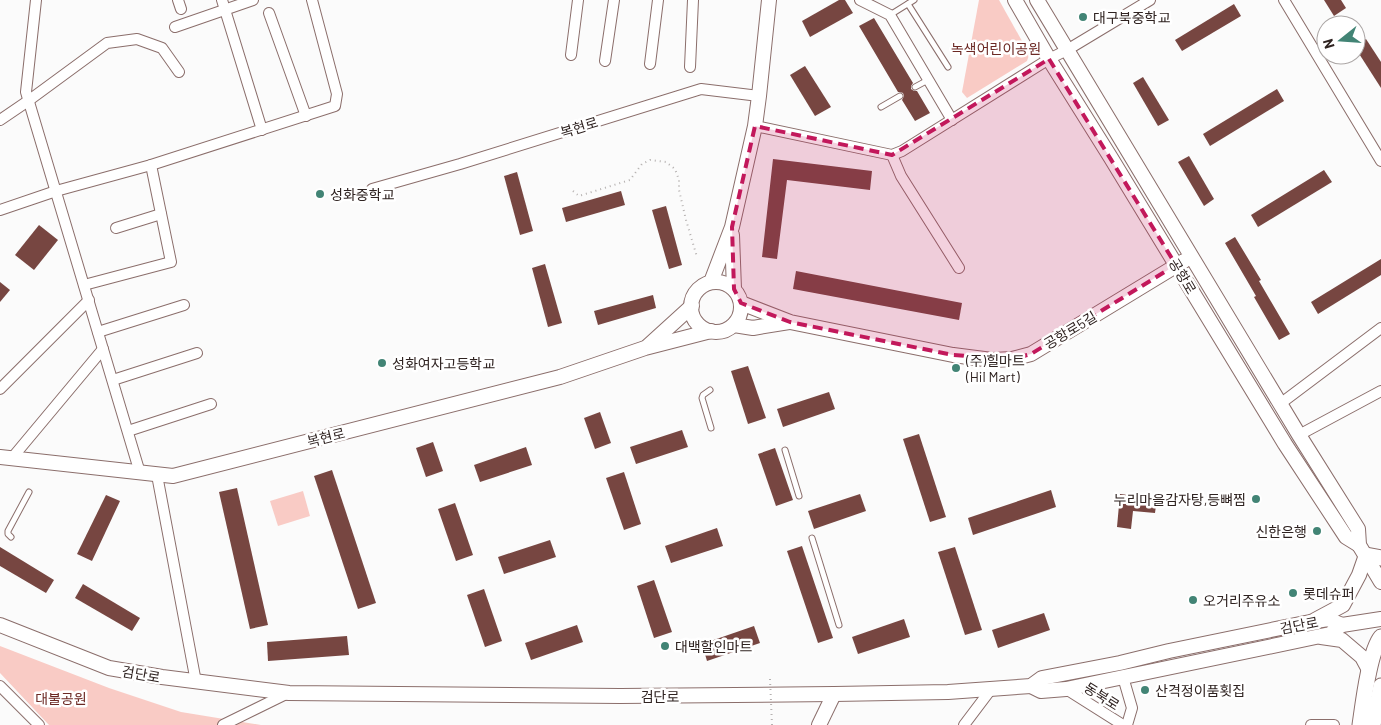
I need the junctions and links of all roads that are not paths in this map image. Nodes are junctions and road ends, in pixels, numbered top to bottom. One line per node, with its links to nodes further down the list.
1 (36, 0): 32 (street)
2 (253, 0): 16 (street)
3 (312, 0): 34 (street)
4 (578, 0): 21 (street)
5 (614, 0): 23 (street)
6 (658, 0): 24 (street)
7 (692, 0): 25 (street)
8 (769, 0): 30 (main road)
9 (860, 0): 18 (street)
10 (914, 0): 15 (lane)
11 (1014, 0): 22 (main road, 공항로)
12 (1037, 0): 20 (main road, 공항로)
13 (1150, 0): 20 (street)
14 (1284, 0): 40 (street)
15 (908, 4): 18 (lane); 26 (lane)
16 (224, 5): 19 (street); 38 (street)
17 (269, 13): 34 (street)
18 (890, 15): 28 (street)
19 (175, 26)
20 (1067, 50): 22 (street); 48 (main road, 공항로)
21 (571, 55)
22 (1049, 59): 36 (street); 49 (main road, 공항로)
23 (605, 61)
24 (650, 64)
25 (690, 67)
26 (948, 68)
27 (179, 72): 32 (street)
28 (928, 80): 29 (lane); 36 (street)
29 (915, 87)
30 (759, 96): 37 (main road); 42 (street, 복현로)
31 (900, 96): 33 (lane)
32 (28, 101): 35 (street); 43 (street)
33 (881, 107)
34 (306, 116): 38 (street)
35 (0, 120)
36 (952, 120): 39 (street)
37 (755, 126): 39 (street); 46 (main road)
38 (262, 130): 41 (street)
39 (892, 155): 50 (street)
40 (1381, 161)
41 (151, 166): 43 (street); 45 (street)
42 (372, 189)
43 (56, 191): 44 (street); 52 (street)
44 (0, 210)
45 (161, 214): 47 (street); 52 (street)
46 (732, 227): 51 (main road); 53 (main road)
47 (116, 228)
48 (1191, 256): 49 (main road, 공항로5길); 71 (main road, 공항로)
49 (1176, 265): 58 (main road, 공항로5길); 83 (main road, 공항로)
50 (960, 268)
51 (711, 282): 53 (main road); 57 (main road)
52 (84, 285): 54 (street)
53 (734, 289): 55 (main road)
54 (89, 300): 62 (street); 67 (street)
55 (741, 302): 58 (main road); 59 (main road)
56 (184, 305): 62 (street)
57 (692, 306): 61 (main road); 63 (main road)
58 (790, 322): 59 (main road)
59 (734, 324): 61 (main road)
60 (1381, 328): 71 (street)
61 (711, 331): 63 (main road, 복현로)
62 (98, 332): 64 (street)
63 (646, 348): 78 (main road, 복현로)
64 (103, 349): 66 (street); 76 (street)
65 (197, 353): 66 (street)
66 (112, 380): 73 (street)
67 (0, 389)
68 (710, 390): 72 (lane)
69 (1381, 391): 74 (street)
70 (211, 404): 73 (street)
71 (1280, 404): 74 (main road, 공항로)
72 (711, 428)
73 (128, 431): 77 (street)
74 (1299, 435): 83 (main road, 공항로)
75 (785, 450): 80 (lane)
76 (6, 458): 77 (main road, 복현로)
77 (140, 473): 78 (main road, 복현로)
78 (157, 475): 95 (street)
79 (29, 492): 81 (lane)
80 (799, 496)
81 (11, 537)
82 (812, 538): 89 (lane)
83 (1363, 550): 84 (main road); 85 (main road, 공항로); 87 (main road)
84 (1381, 558)
85 (1381, 582)
86 (1381, 619): 90 (main road)
87 (1310, 622): 90 (main road, 검단로); 97 (main road, 검단로)
88 (0, 625): 95 (main road, 검단로)
89 (839, 625)
90 (1342, 625): 91 (main road, 검단로)
91 (1315, 637): 93 (main road); 94 (main road, 검단로)
92 (1381, 637): 93 (main road)
93 (1375, 672): 111 (main road)
94 (1123, 677): 100 (main road, 검단로); 108 (street)
95 (196, 682): 101 (main road, 검단로)
96 (0, 686): 103 (street)
97 (1031, 686): 99 (main road, 검단로); 100 (main road, 검단로)
98 (1381, 686): 112 (main road)
99 (992, 688): 102 (main road, 검단로); 106 (street)
100 (1066, 689): 107 (street, 동북로)
101 (289, 693): 102 (main road, 검단로); 104 (street, 검단로)
102 (834, 694): 105 (main road)
103 (39, 725)
104 (223, 725)
105 (819, 725)
106 (964, 725)
107 (1123, 725)
108 (1128, 725)
109 (1311, 725): 110 (street)
110 (1334, 725)
111 (1360, 725)
112 (1373, 725)

